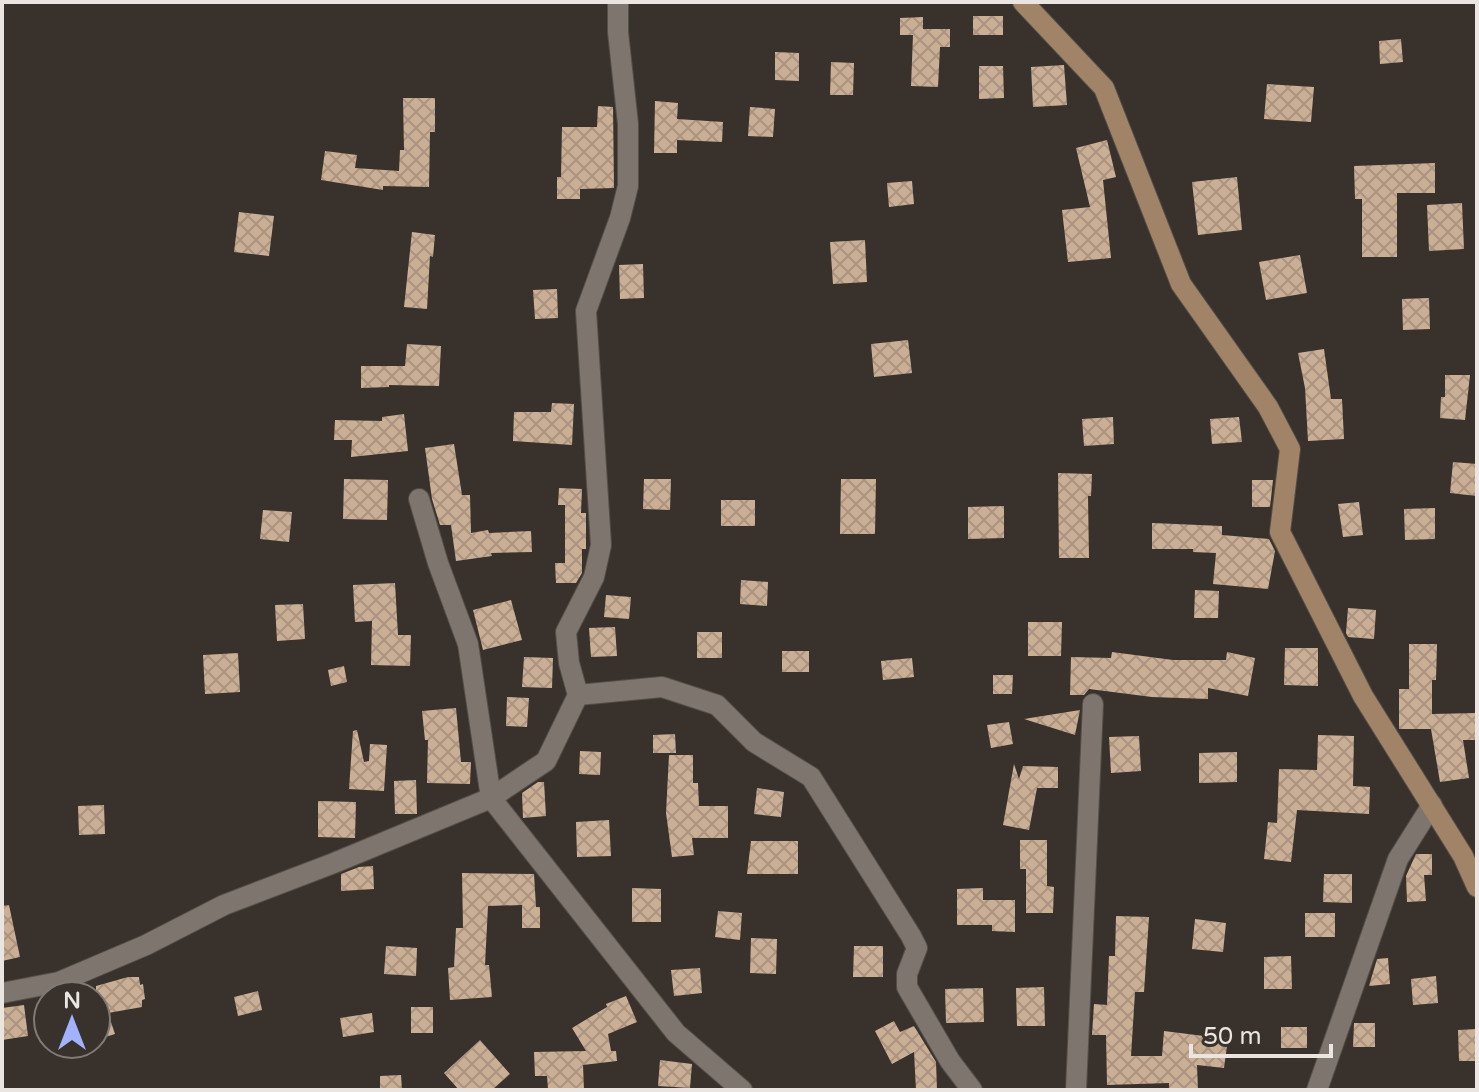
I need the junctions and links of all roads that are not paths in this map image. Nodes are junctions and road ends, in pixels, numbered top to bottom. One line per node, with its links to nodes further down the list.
1 (618, 2): 4 (street)
2 (1023, 2): 7 (main road)
3 (419, 499): 6 (street)
4 (578, 695): 6 (street); 12 (street)
5 (1093, 704): 13 (street)
6 (491, 798): 10 (street); 11 (street)
7 (1432, 805): 8 (main road); 14 (street)
8 (1470, 857): 9 (main road)
9 (1477, 887)
10 (2, 993)
11 (742, 1090)
12 (972, 1090)
13 (1076, 1090)
14 (1317, 1090)

